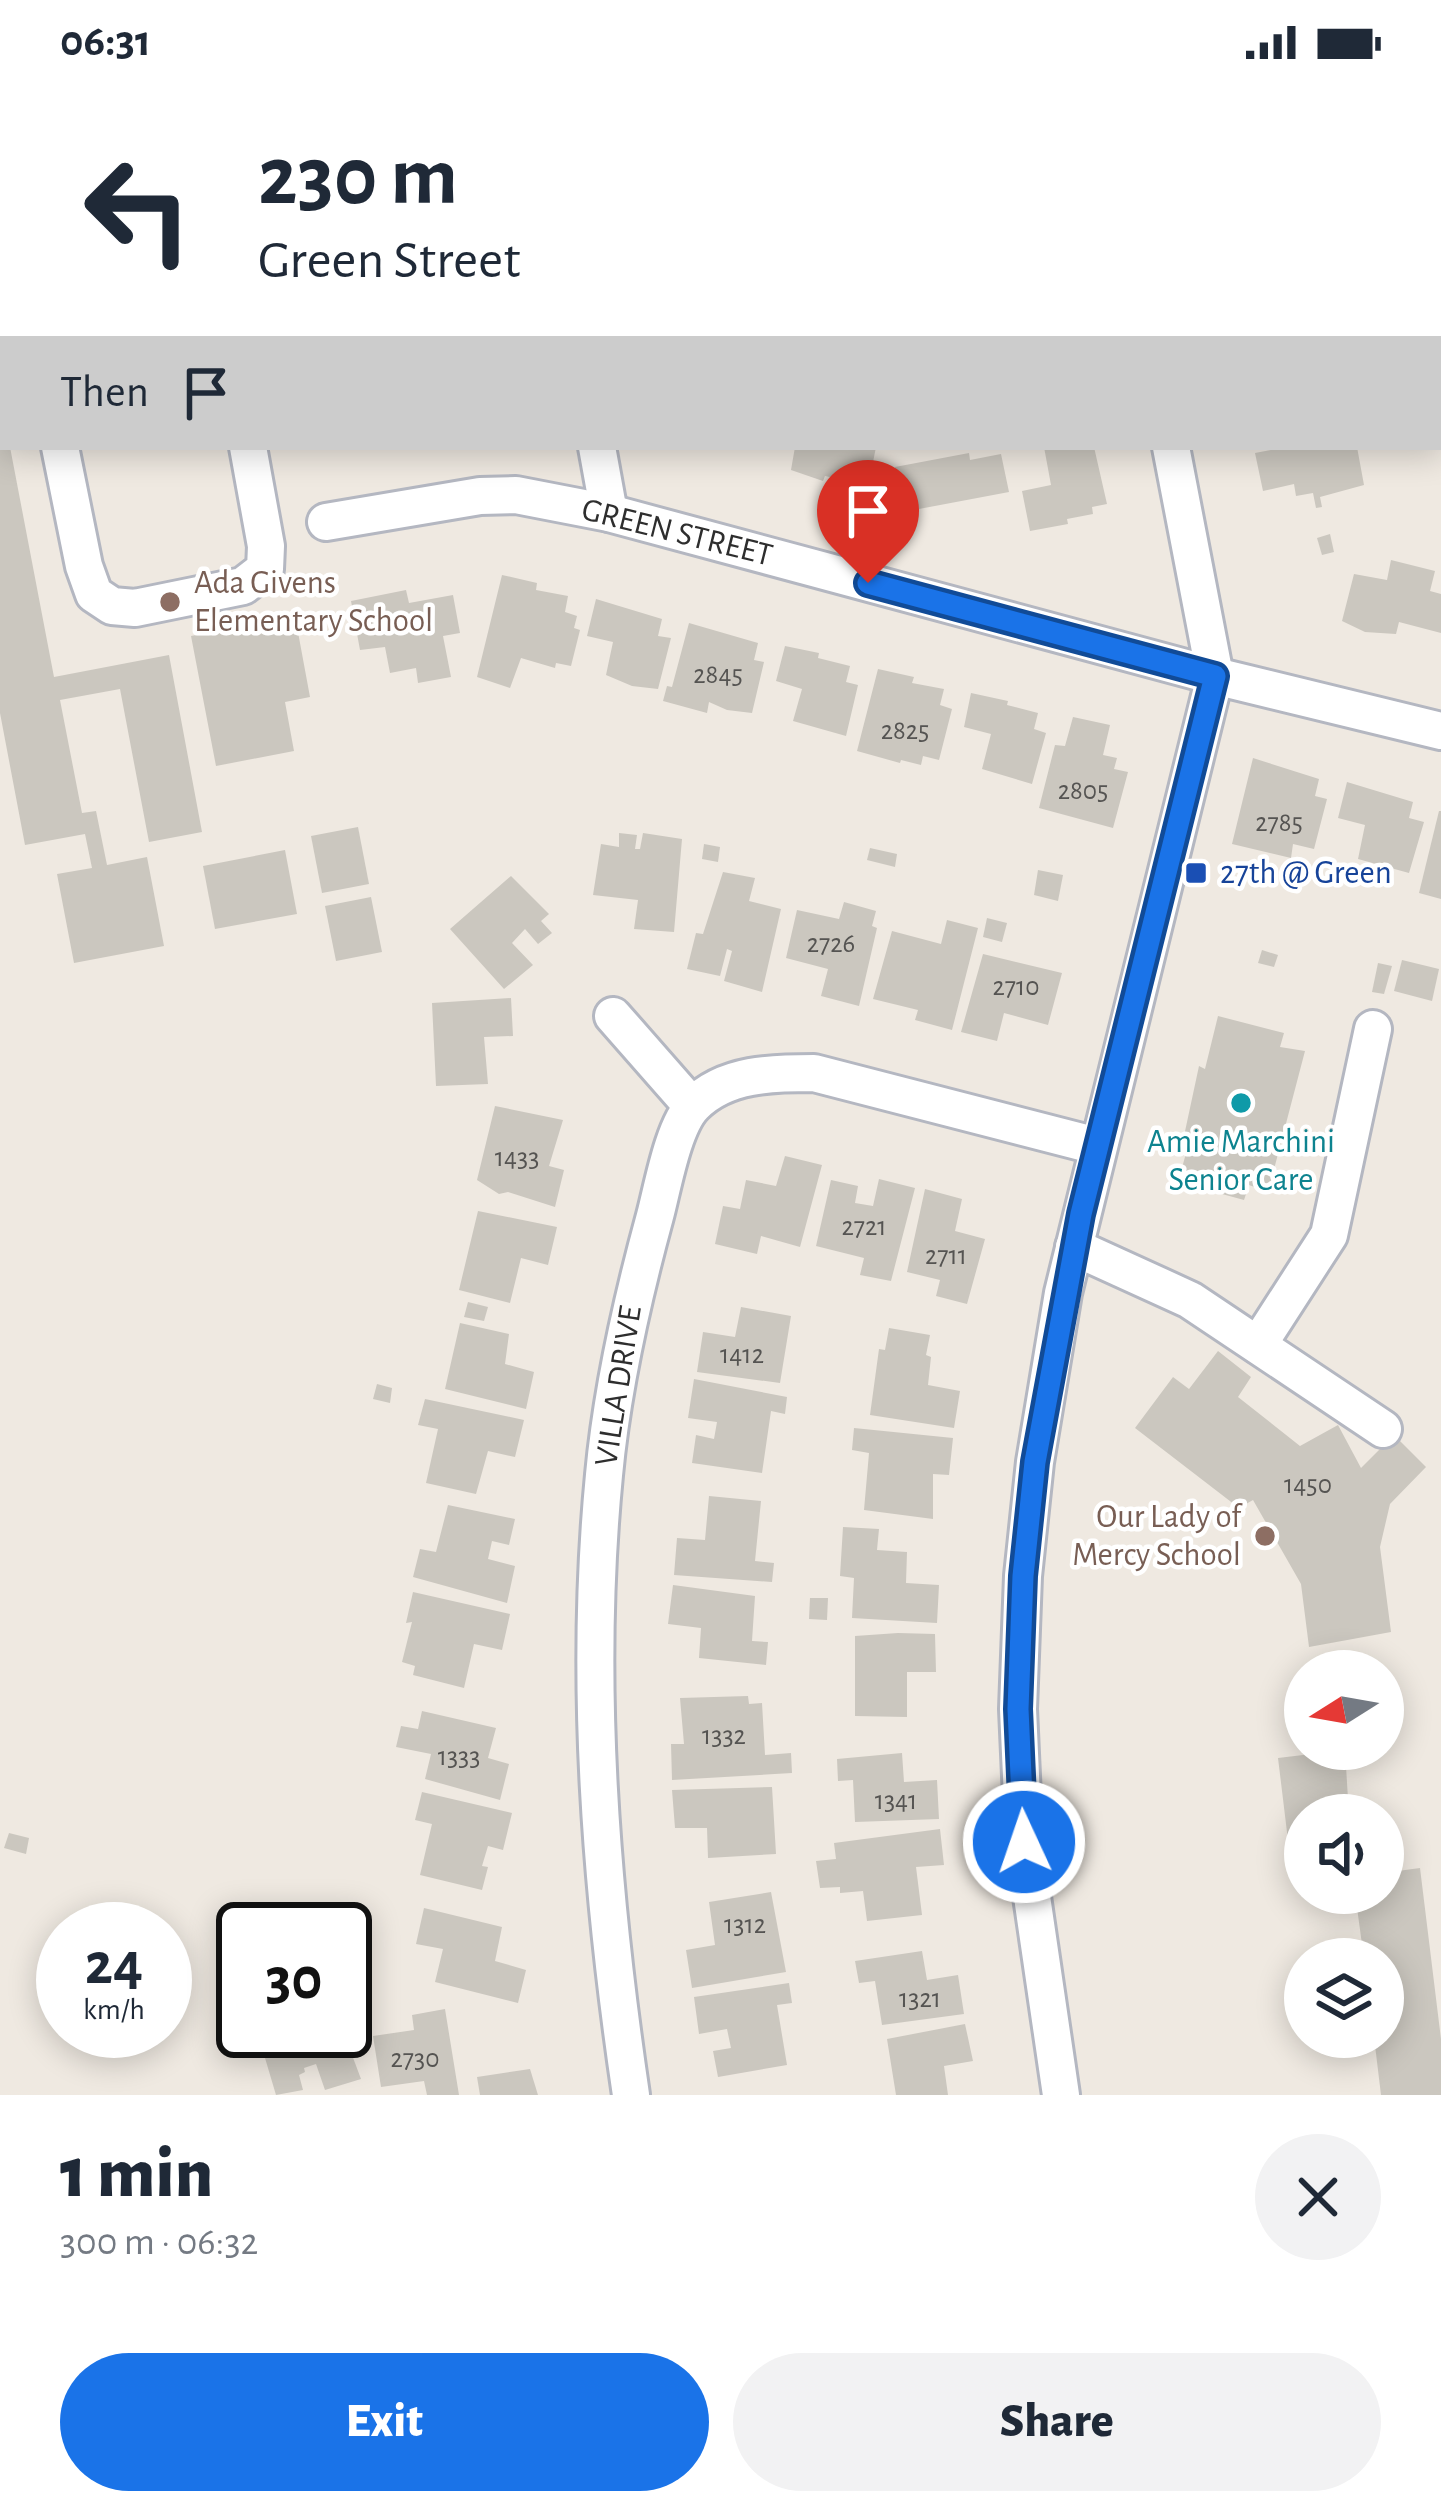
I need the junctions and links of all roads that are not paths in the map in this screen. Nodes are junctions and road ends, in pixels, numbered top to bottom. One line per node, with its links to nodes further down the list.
1 (61, 450): 2 (street)
2 (249, 450)
3 (598, 450): 5 (street)
4 (1172, 450): 7 (street)
5 (609, 513): 6 (street, GREEN STREET); 7 (street, GREEN STREET)
6 (326, 522)
7 (1215, 676): 8 (street, GREEN STREET); 12 (street)
8 (1441, 731)
9 (613, 1016): 11 (street)
10 (1373, 1029): 14 (street)
11 (692, 1106): 12 (street); 16 (street, VILLA DRIVE)
12 (1097, 1146): 13 (street)
13 (1074, 1247): 14 (street); 17 (street)
14 (1258, 1345): 15 (street)
15 (1383, 1430)
16 (631, 2095)
17 (1061, 2095)

